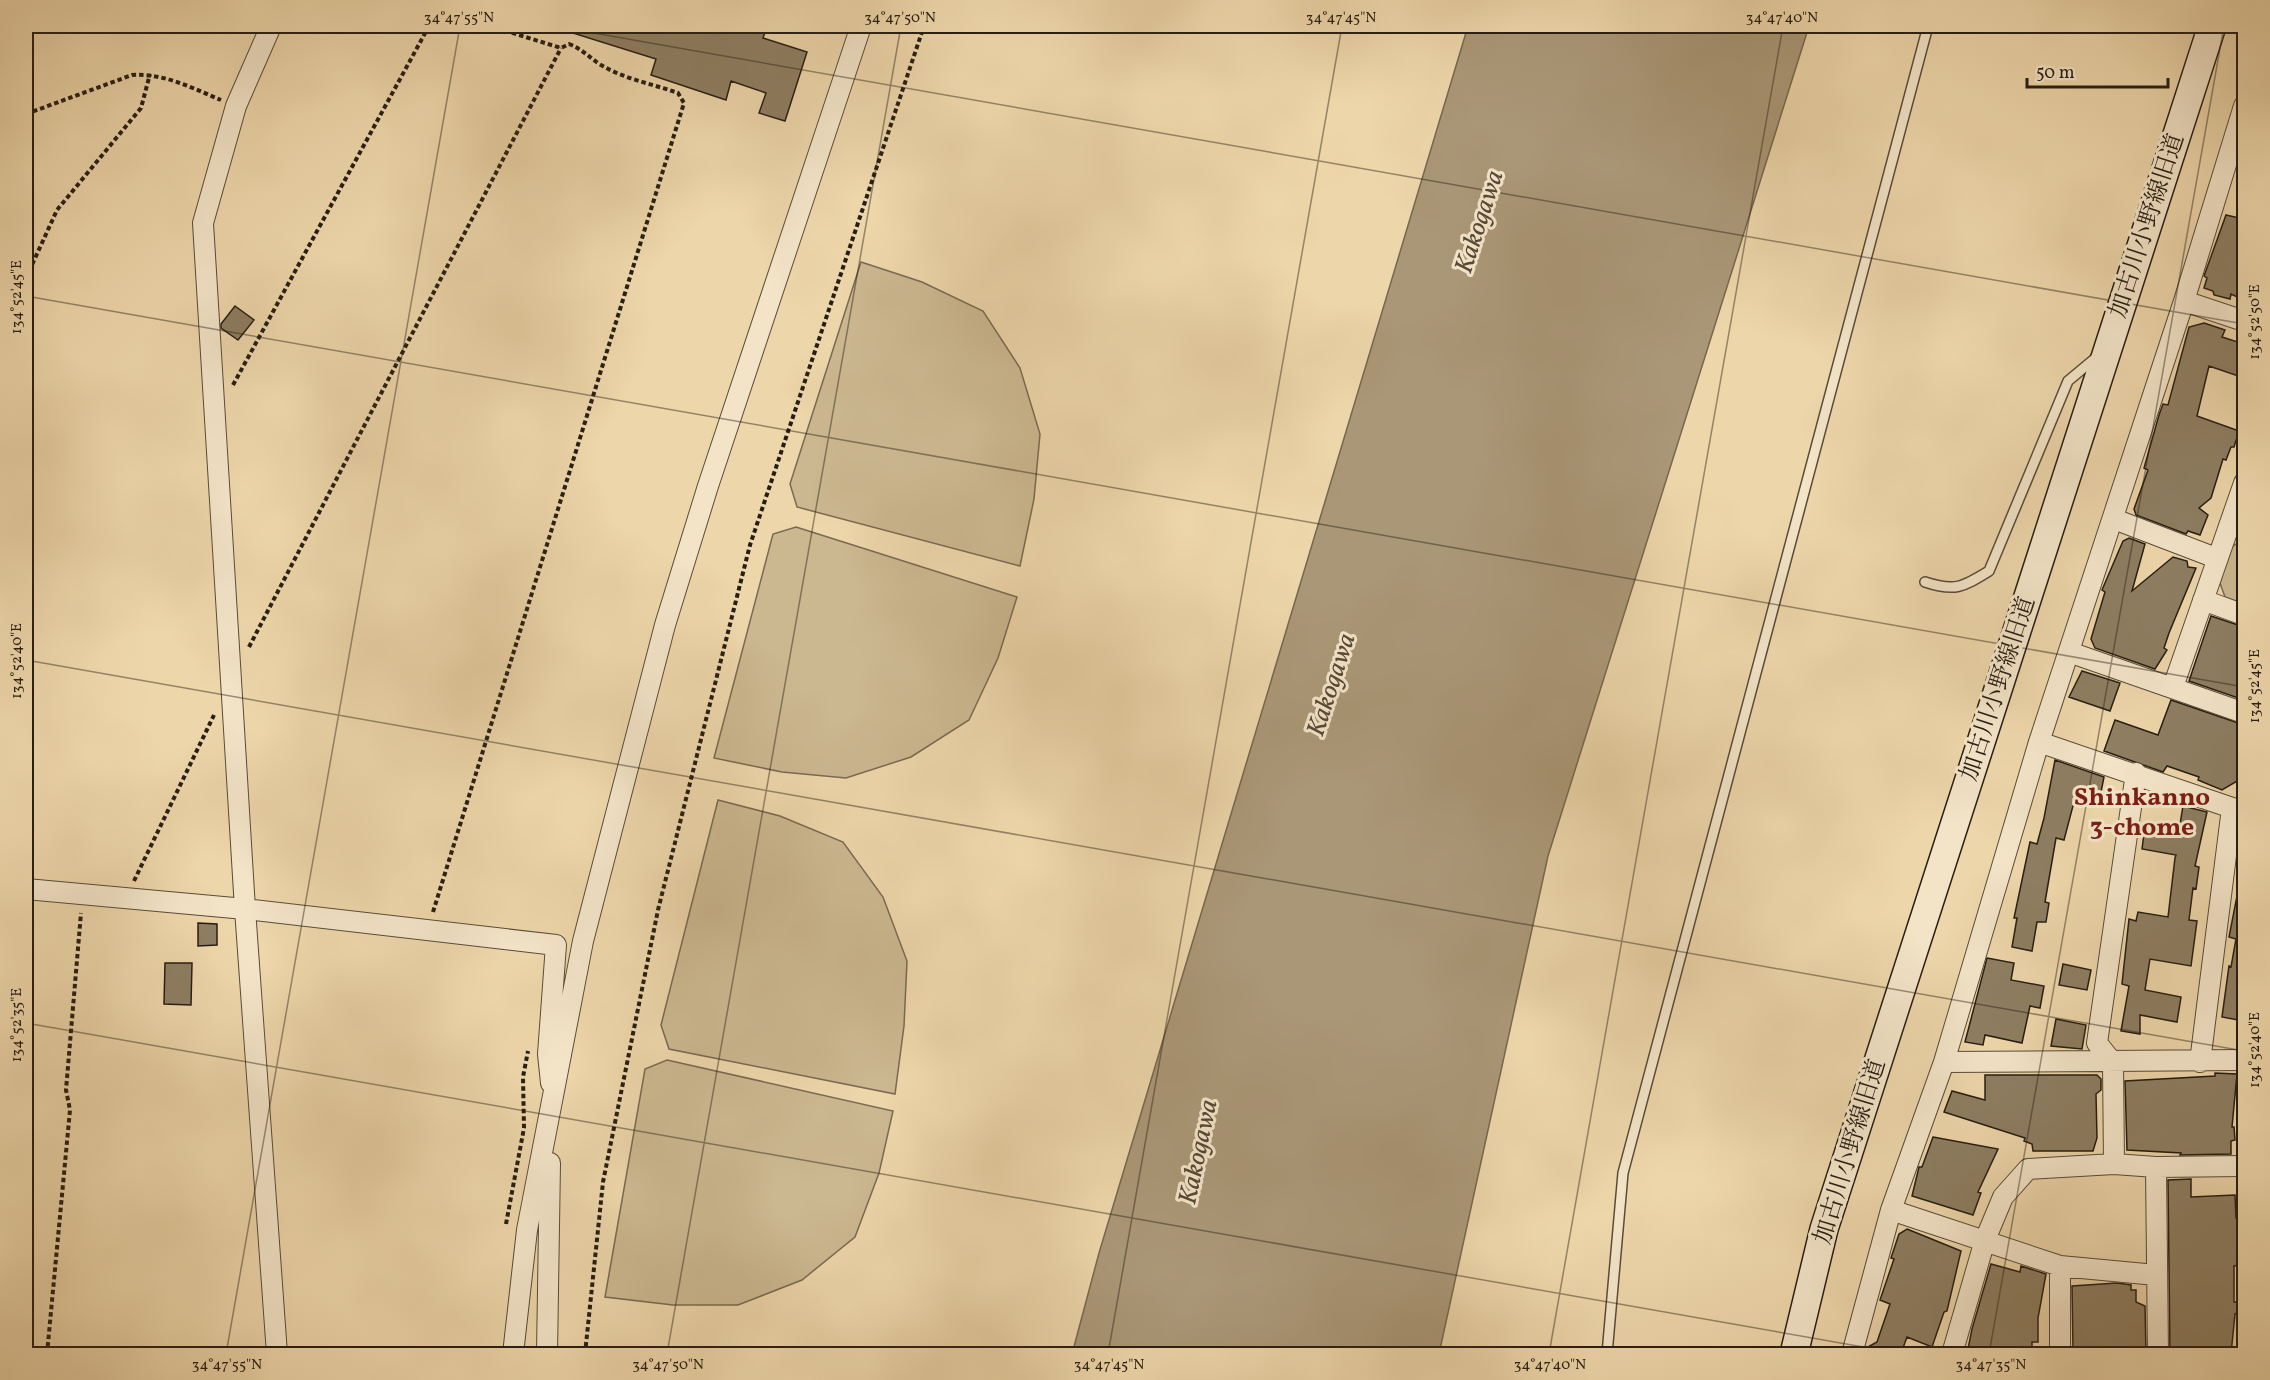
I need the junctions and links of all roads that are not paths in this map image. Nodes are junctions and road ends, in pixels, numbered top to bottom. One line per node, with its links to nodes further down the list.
1 (271, 26): 23 (street)
2 (861, 26): 28 (street)
3 (1928, 26): 39 (lane)
4 (2212, 26): 8 (street, 加古川小野線旧道)
5 (2244, 110): 6 (street)
6 (2184, 301): 7 (street); 10 (street)
7 (2244, 321)
8 (2109, 346): 13 (lane); 40 (street, 加古川小野線旧道)
9 (2244, 483): 11 (street)
10 (2114, 519): 12 (street); 16 (street)
11 (2237, 530): 12 (street)
12 (2216, 558): 14 (street)
13 (1925, 582)
14 (2203, 600): 15 (street); 17 (street)
15 (2244, 615)
16 (2069, 652): 17 (street); 19 (street)
17 (2173, 687): 18 (street)
18 (2244, 712)
19 (2039, 742): 20 (street); 25 (street)
20 (2136, 773): 21 (street); 27 (street)
21 (2238, 810): 26 (street)
22 (26, 889): 23 (street)
23 (245, 909): 28 (street); 36 (street)
24 (2244, 1060): 26 (street)
25 (1944, 1062): 27 (street); 32 (street)
26 (2200, 1062): 27 (street)
27 (2113, 1063): 29 (street)
28 (553, 1107): 37 (street); 38 (street)
29 (2114, 1164): 31 (street); 33 (street)
30 (2244, 1166): 31 (street)
31 (2156, 1167): 35 (street)
32 (1891, 1210): 33 (street); 41 (street)
33 (1985, 1240): 34 (street); 42 (street)
34 (2060, 1266): 35 (street); 43 (street)
35 (2156, 1275): 44 (street)
36 (277, 1354)
37 (513, 1354)
38 (547, 1354)
39 (1606, 1354)
40 (1794, 1354)
41 (1852, 1354)
42 (1952, 1354)
43 (2060, 1354)
44 (2158, 1354)

